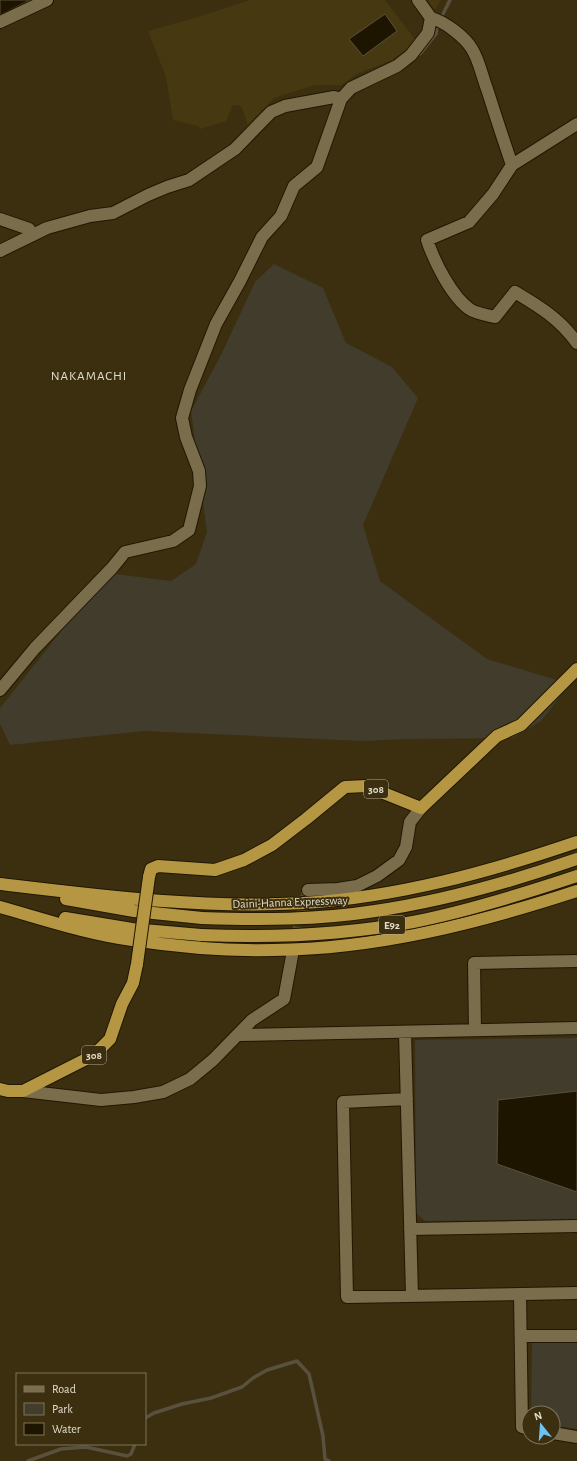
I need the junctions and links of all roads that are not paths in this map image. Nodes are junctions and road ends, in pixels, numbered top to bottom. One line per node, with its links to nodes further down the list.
1 (47, 0): 4 (street)
2 (418, 0): 3 (street)
3 (431, 18): 5 (street); 7 (street)
4 (0, 22)
5 (341, 99): 10 (street); 13 (street)
6 (577, 124): 7 (street)
7 (512, 165): 11 (street)
8 (0, 219): 9 (street)
9 (29, 229)
10 (0, 251)
11 (577, 344)
12 (577, 669): 14 (highway)
13 (0, 690)
14 (421, 808): 19 (street); 29 (highway, 308, bridge)
15 (577, 842): 18 (highway)
16 (577, 859): 18 (highway, Daini-Hanna Expressway / E92, bridge)
17 (577, 876): 21 (highway, E92, bridge)
18 (0, 884)
19 (308, 890)
20 (577, 891): 21 (highway)
21 (0, 906)
22 (292, 956): 27 (street)
23 (577, 961): 25 (street)
24 (577, 1028): 25 (street)
25 (475, 1030): 26 (street)
26 (405, 1032): 27 (street); 30 (street)
27 (238, 1035): 29 (street)
28 (0, 1089): 29 (highway)
29 (23, 1091)
30 (406, 1099): 32 (street); 35 (street)
31 (577, 1226): 32 (street)
32 (410, 1229): 35 (street)
33 (577, 1293): 34 (street)
34 (520, 1294): 35 (street); 36 (street)
35 (412, 1296)
36 (521, 1336): 37 (street); 38 (street)
37 (577, 1336)
38 (522, 1405)
39 (561, 1434): 40 (street)
40 (577, 1437)

